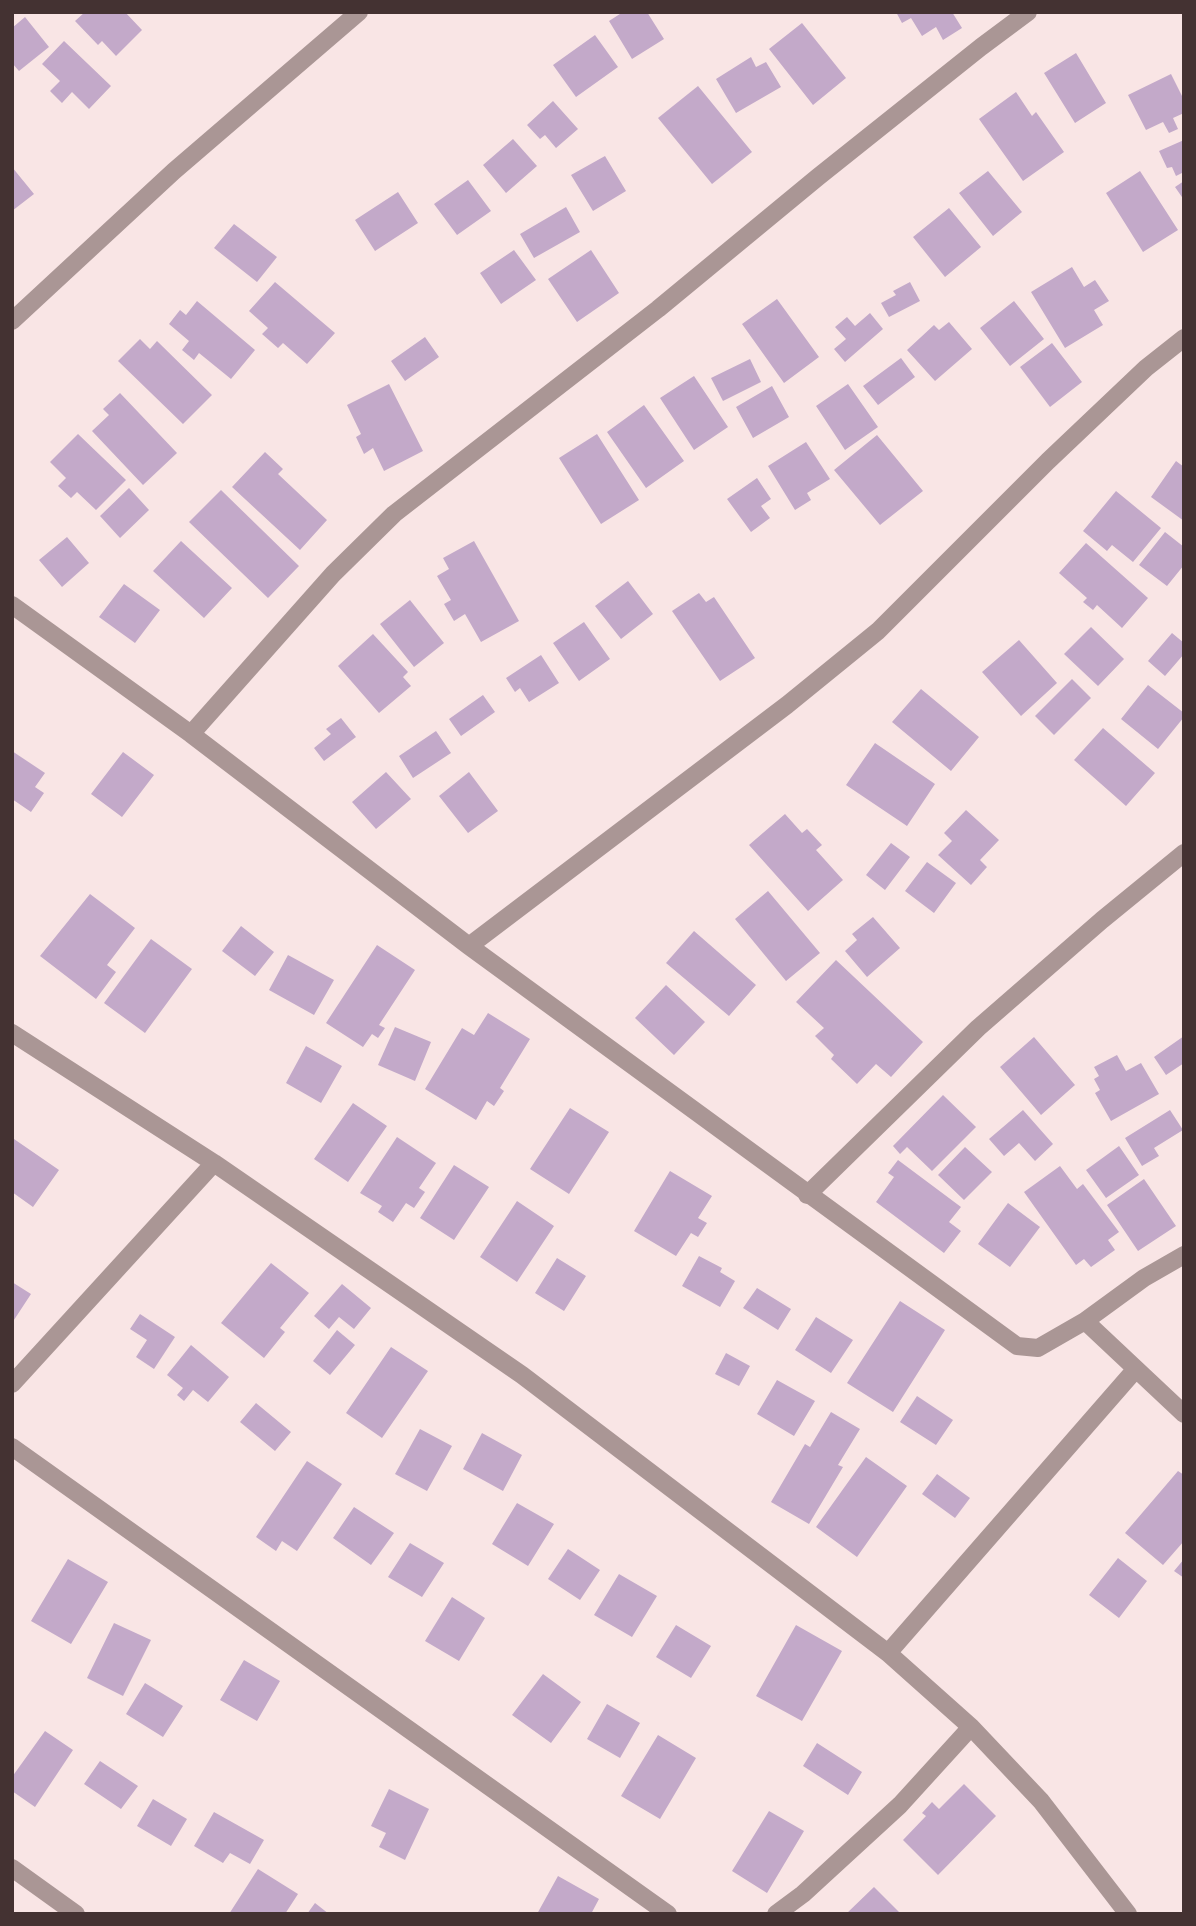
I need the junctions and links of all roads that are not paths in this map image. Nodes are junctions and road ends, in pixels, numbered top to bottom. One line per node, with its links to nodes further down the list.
1 (359, 12): 3 (street)
2 (1028, 12): 6 (street)
3 (12, 321)
4 (1184, 338): 8 (street)
5 (12, 605): 6 (street)
6 (191, 734): 8 (street)
7 (1184, 853): 11 (street)
8 (469, 946): 11 (street)
9 (12, 1033): 10 (street)
10 (214, 1163): 15 (street); 18 (street)
11 (807, 1195): 13 (street)
12 (1184, 1255): 13 (street)
13 (1085, 1321): 14 (street)
14 (1135, 1370): 16 (street); 18 (street)
15 (12, 1384)
16 (1184, 1414)
17 (12, 1447): 22 (street)
18 (888, 1653): 19 (street)
19 (971, 1727): 23 (street); 24 (street)
20 (12, 1868): 21 (street)
21 (76, 1914)
22 (668, 1914)
23 (776, 1914)
24 (1128, 1914)

